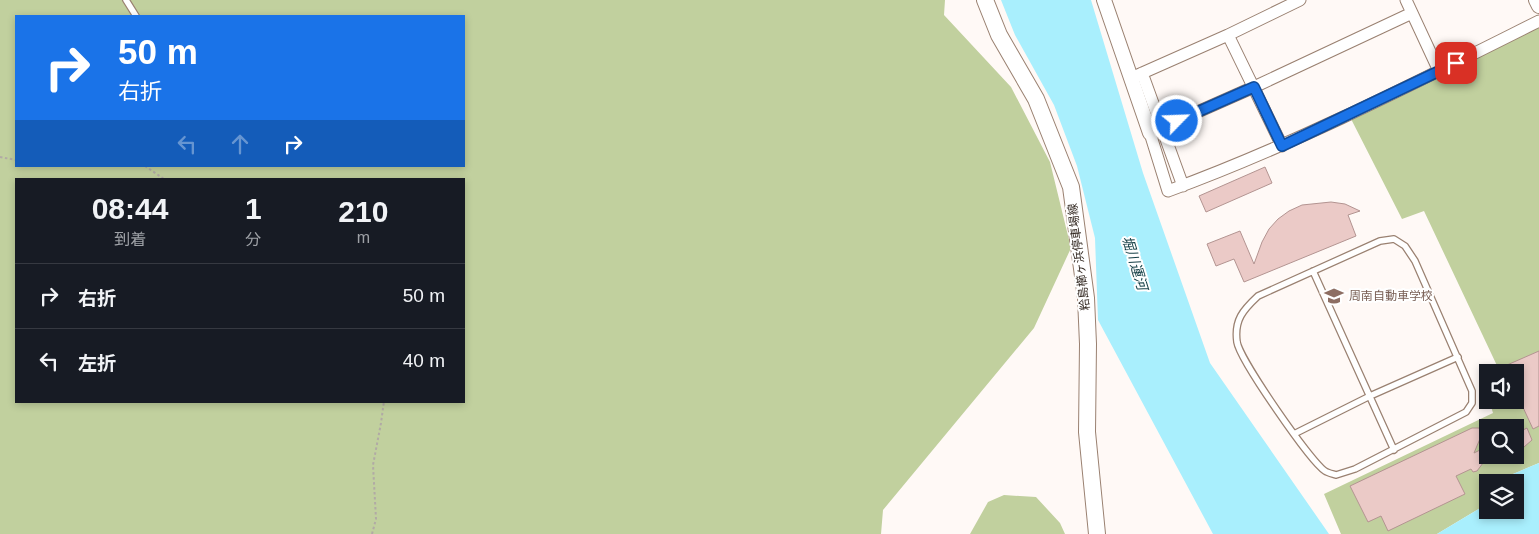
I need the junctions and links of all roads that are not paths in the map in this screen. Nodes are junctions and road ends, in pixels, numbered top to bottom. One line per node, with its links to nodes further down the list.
1 (126, 0): 9 (lane)
2 (985, 0): 23 (main road, 粭島櫛ヶ浜停車場線)
3 (1104, 0): 13 (street)
4 (1300, 0): 11 (street)
5 (1406, 0): 8 (street)
6 (1536, 0): 7 (street)
7 (1539, 6)
8 (1412, 13): 12 (street); 14 (street)
9 (135, 15)
10 (1539, 21): 12 (street)
11 (1228, 35): 13 (street); 14 (street)
12 (1439, 71): 16 (street)
13 (1137, 76): 15 (street)
14 (1254, 87): 15 (street); 16 (street)
15 (1156, 130): 17 (street); 17 (street)
16 (1282, 146): 17 (street)
17 (1183, 186)
18 (1313, 271): 19 (lane); 20 (lane); 21 (lane)
19 (1458, 357): 20 (lane); 22 (lane)
20 (1370, 396): 21 (lane); 22 (lane)
21 (1294, 434): 22 (lane)
22 (1394, 450)
23 (1097, 534)

